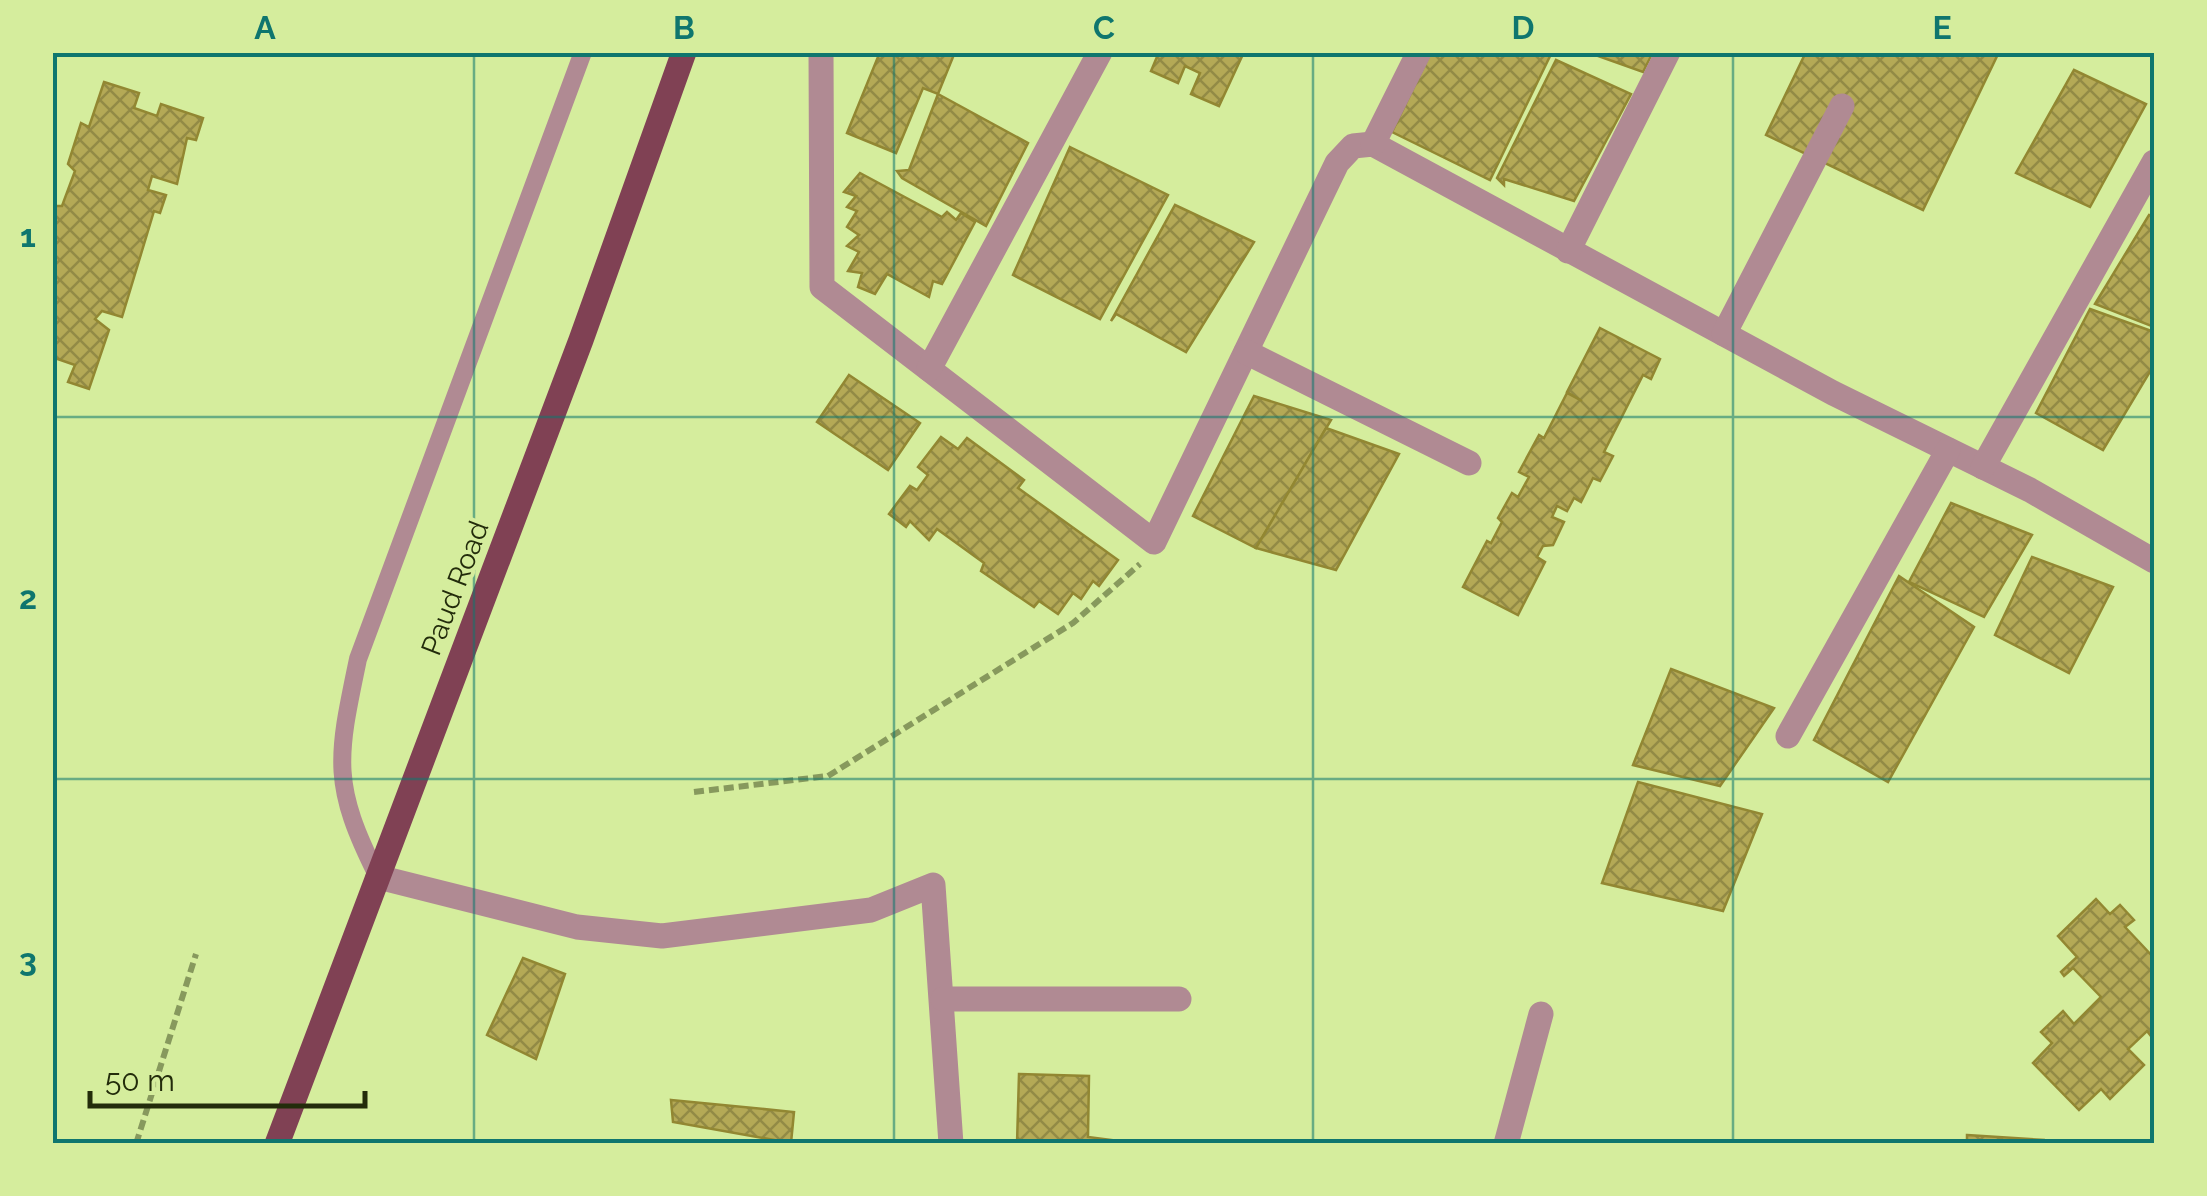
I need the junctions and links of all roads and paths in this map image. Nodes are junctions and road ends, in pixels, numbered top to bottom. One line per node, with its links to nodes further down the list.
1 (583, 52): 21 (lane)
2 (684, 52): 21 (main road, Paud Road)
3 (821, 52): 13 (street)
4 (1100, 52): 13 (street)
5 (1419, 52): 8 (street)
6 (1668, 52): 10 (street)
7 (1842, 106): 11 (street)
8 (1373, 144): 10 (street); 12 (street)
9 (2154, 162): 16 (street)
10 (1568, 251): 11 (street)
11 (1724, 334): 14 (street)
12 (1246, 352): 15 (street); 17 (street)
13 (929, 369): 17 (street)
14 (1948, 450): 16 (street); 19 (street)
15 (1468, 463)
16 (1984, 467): 18 (street)
17 (1154, 542): 20 (path)
18 (2154, 562)
19 (1788, 736)
20 (694, 792)
21 (378, 877): 23 (street); 27 (main road, Paud Road)
22 (196, 954): 26 (path)
23 (942, 999): 24 (street); 28 (street)
24 (1179, 999)
25 (1540, 1014): 29 (street)
26 (136, 1144)
27 (277, 1144)
28 (952, 1144)
29 (1506, 1144)

